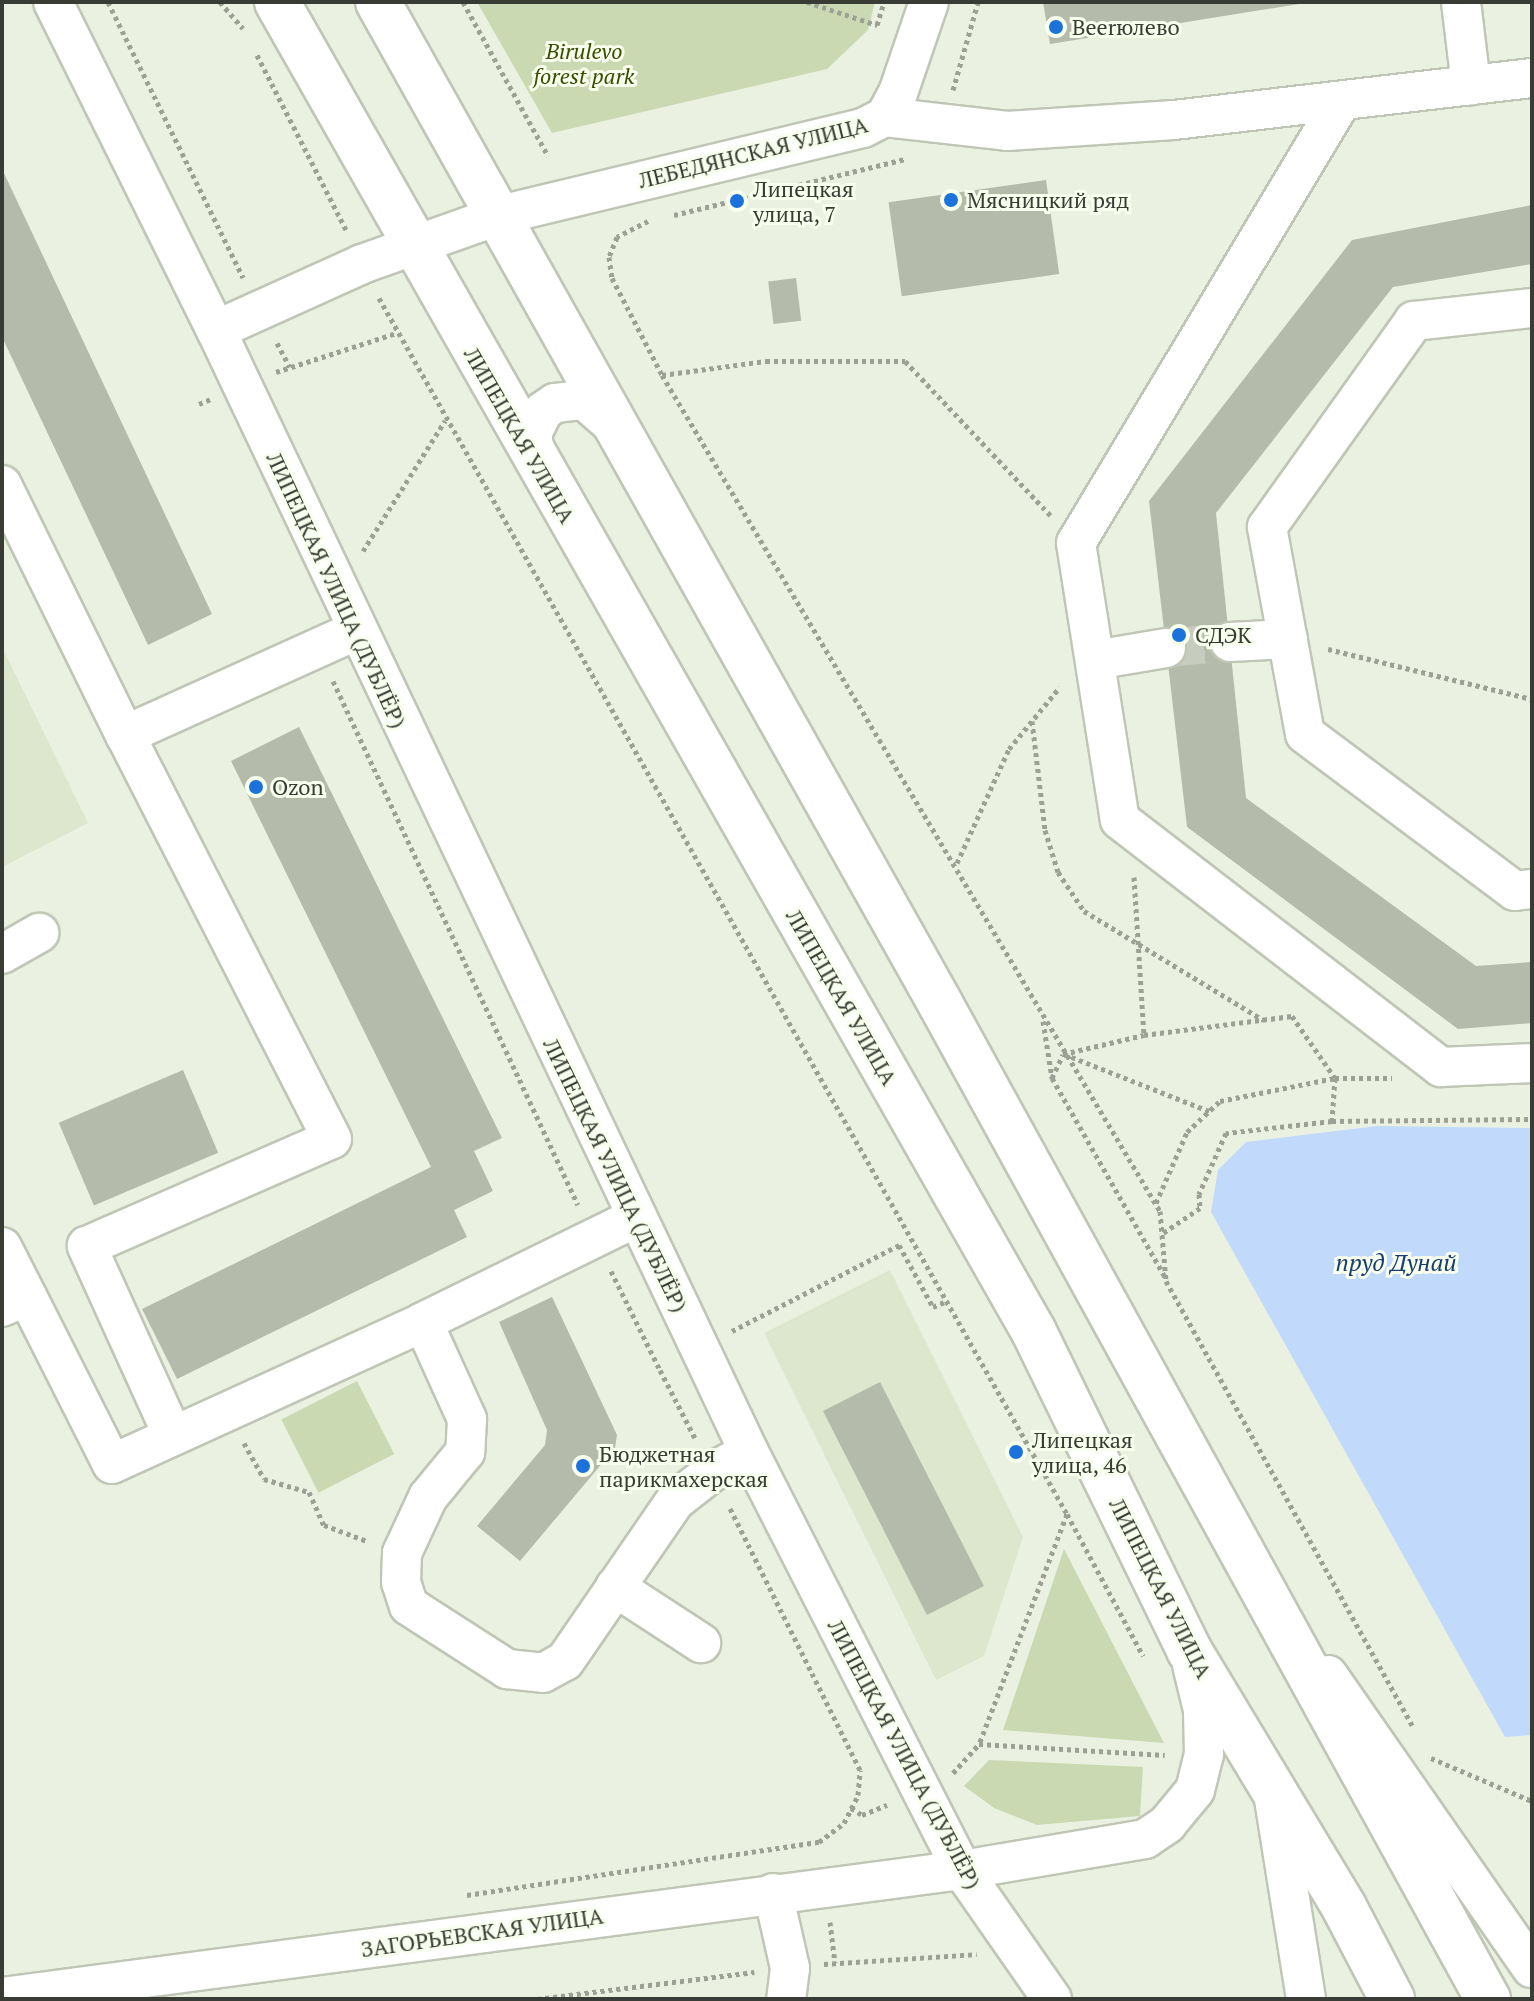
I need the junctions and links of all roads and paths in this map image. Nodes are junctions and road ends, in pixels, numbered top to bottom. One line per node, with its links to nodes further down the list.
1 (53, 2): 22 (street, ЛИПЕЦКАЯ УЛИЦА (ДУБЛЁР))
2 (108, 2): 21 (path)
3 (220, 2): 19 (path)
4 (277, 2): 17 (main road, ЛИПЕЦКАЯ УЛИЦА)
5 (378, 2): 16 (main road)
6 (463, 2): 15 (path)
7 (807, 2): 8 (path)
8 (884, 2)
9 (929, 2): 14 (street, ЛЕБЕДЯНСКАЯ УЛИЦА)
10 (1461, 2): 12 (street)
11 (1532, 78): 12 (street)
12 (1471, 85): 13 (street)
13 (1341, 102): 14 (street); 32 (street)
14 (885, 117): 16 (street, ЛЕБЕДЯНСКАЯ УЛИЦА)
15 (548, 156)
16 (500, 215): 17 (street, ЛЕБЕДЯНСКАЯ УЛИЦА); 29 (main road)
17 (414, 244): 19 (street); 30 (main road, ЛИПЕЦКАЯ УЛИЦА)
18 (609, 257): 25 (path)
19 (362, 264): 21 (street); 23 (path)
20 (1532, 308): 35 (street)
21 (260, 310): 22 (street); 24 (path)
22 (216, 330): 26 (street, ЛИПЕЦКАЯ УЛИЦА (ДУБЛЁР))
23 (397, 333): 24 (path); 28 (path)
24 (290, 367): 26 (path)
25 (662, 375): 32 (path); 43 (path)
26 (242, 386): 27 (path); 33 (street, ЛИПЕЦКАЯ УЛИЦА (ДУБЛЁР))
27 (199, 404)
28 (445, 420): 33 (path); 65 (path)
29 (610, 423): 30 (street); 74 (main road)
30 (537, 463): 77 (main road, ЛИПЕЦКАЯ УЛИЦА)
31 (2, 485): 41 (street)
32 (1076, 543): 38 (street)
33 (326, 569): 34 (street, ЛИПЕЦКАЯ УЛИЦА (ДУБЛЁР))
34 (355, 631): 41 (street); 59 (street, ЛИПЕЦКАЯ УЛИЦА (ДУБЛЁР))
35 (1288, 639): 36 (street); 39 (path); 44 (street)
36 (1230, 642)
37 (1166, 648): 38 (street)
38 (1094, 652): 40 (path); 42 (street)
39 (1532, 699)
40 (1032, 721): 43 (path); 46 (path)
41 (125, 735): 69 (street)
42 (1130, 827): 46 (path); 52 (street)
43 (956, 864): 48 (path)
44 (1532, 889)
45 (39, 933): 47 (street)
46 (1138, 942): 49 (path); 50 (path)
47 (2, 954)
48 (1042, 1017): 51 (path); 53 (path)
49 (1263, 1020): 50 (path); 54 (path)
50 (1144, 1035): 51 (path)
51 (1063, 1054): 53 (path); 55 (path); 58 (path)
52 (1532, 1063)
53 (1052, 1078): 63 (path)
54 (1335, 1078): 55 (path); 57 (path)
55 (1209, 1111): 58 (path)
56 (1532, 1119): 57 (path)
57 (1332, 1121): 60 (path)
58 (1156, 1204): 60 (path)
59 (637, 1217): 66 (street); 70 (street, ЛИПЕЦКАЯ УЛИЦА (ДУБЛЁР))
60 (1160, 1235): 63 (path)
61 (2, 1247): 64 (street)
62 (829, 1280): 65 (path)
63 (1166, 1281): 79 (path)
64 (15, 1302): 69 (street)
65 (944, 1302): 72 (path)
66 (423, 1322): 68 (street); 73 (street)
67 (660, 1370): 71 (path)
68 (226, 1411): 69 (street); 73 (path)
69 (173, 1436)
70 (749, 1452): 71 (street); 86 (street, ЛИПЕЦКАЯ УЛИЦА (ДУБЛЁР))
71 (712, 1472): 75 (street); 88 (path)
72 (1067, 1514): 78 (path); 81 (path)
73 (402, 1553): 75 (street)
74 (1251, 1570): 89 (street); 95 (main road)
75 (615, 1587): 76 (street)
76 (701, 1643)
77 (1189, 1650): 84 (main road, ЛИПЕЦКАЯ УЛИЦА); 86 (street, ЗАГОРЬЕВСКАЯ УЛИЦА)
78 (1145, 1659)
79 (1415, 1731)
80 (1423, 1744): 82 (path)
81 (1169, 1756)
82 (1430, 1758): 83 (path); 85 (path)
83 (1437, 1770)
84 (1272, 1789): 93 (street); 94 (main road, ЛИПЕЦКАЯ УЛИЦА)
85 (1532, 1801)
86 (962, 1870): 87 (street, ЗАГОРЬЕВСКАЯ УЛИЦА); 92 (street, ЛИПЕЦКАЯ УЛИЦА (ДУБЛЁР))
87 (773, 1893): 90 (street, ЗАГОРЬЕВСКАЯ УЛИЦА); 91 (street)
88 (458, 1896)
89 (1532, 1968)
90 (2, 1997)
91 (786, 1999)
92 (1052, 1999)
93 (1306, 1999)
94 (1392, 1999)
95 (1488, 1999)

